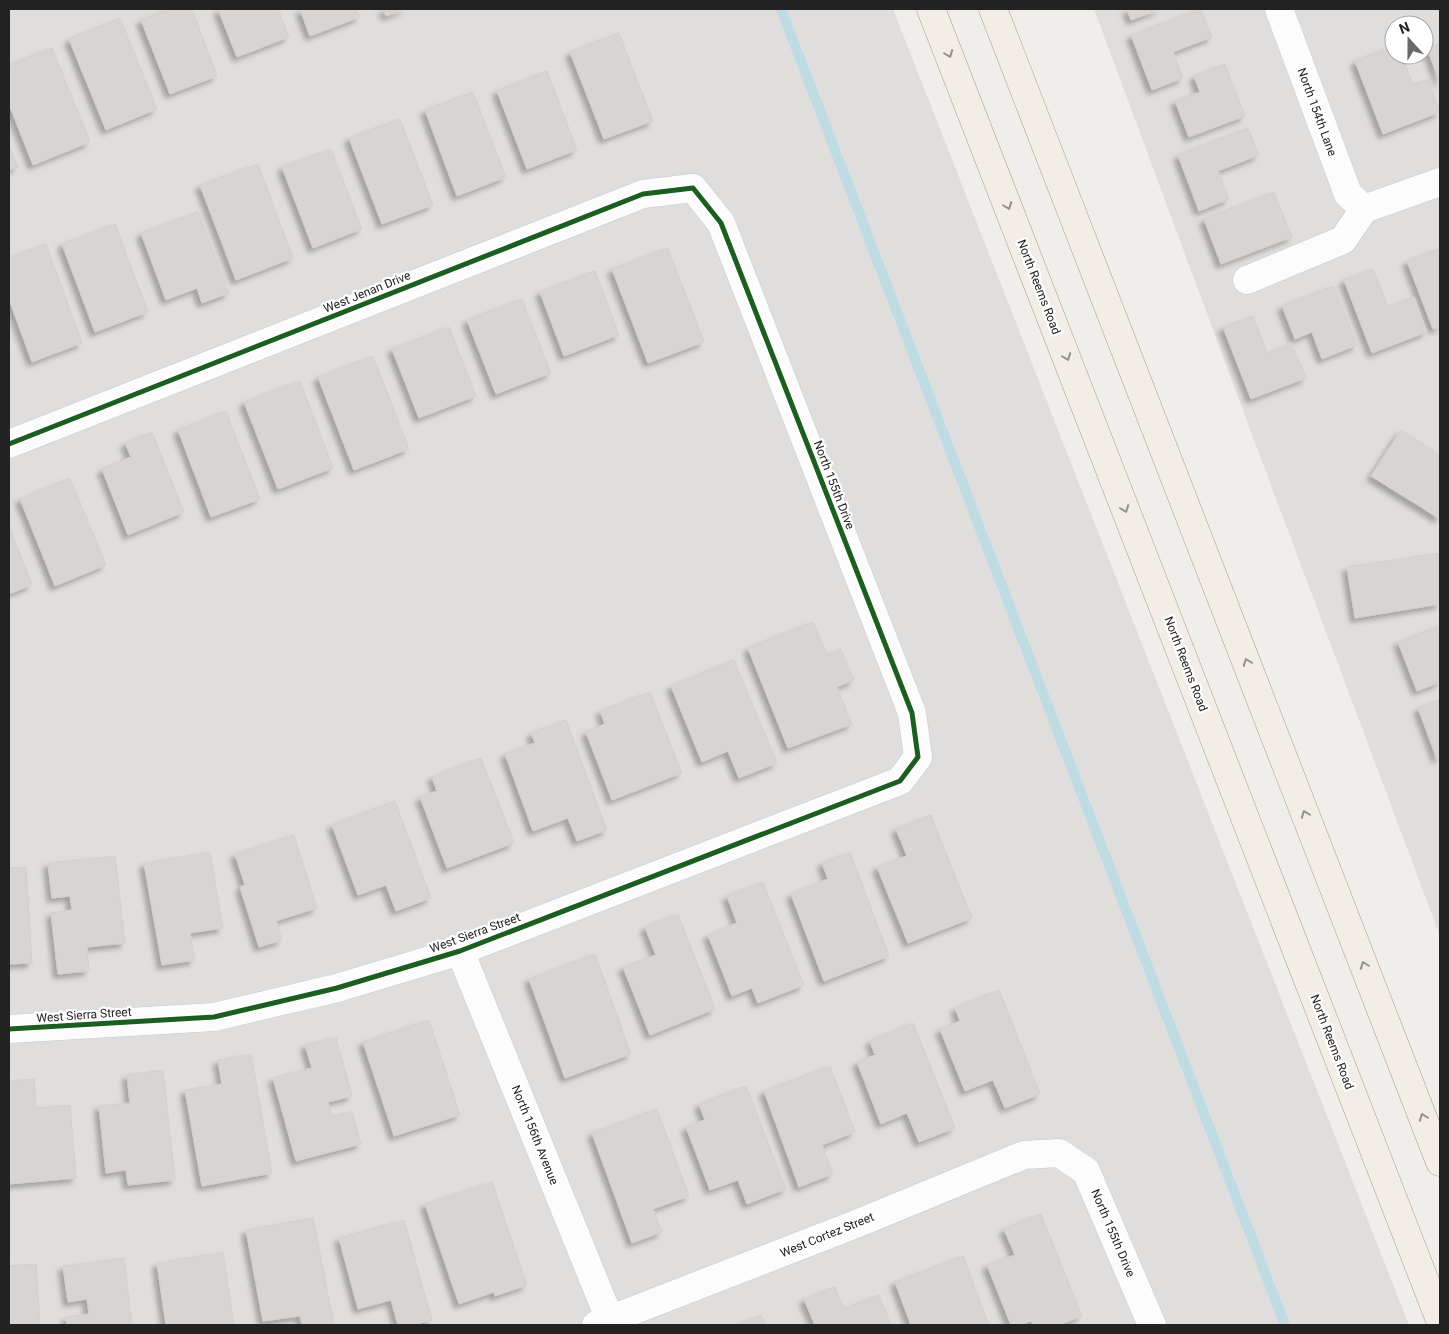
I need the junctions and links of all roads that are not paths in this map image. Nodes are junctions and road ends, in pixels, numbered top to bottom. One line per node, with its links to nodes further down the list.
1 (931, 9): 14 (main road, North Reems Road, one-way to 14)
2 (993, 9): 13 (main road, one-way to 2)
3 (1279, 9): 5 (street, North 154th Lane)
4 (1440, 182): 5 (street)
5 (1364, 209): 7 (street)
6 (721, 223): 8 (street, West Jenan Drive); 9 (street, North 155th Drive)
7 (1247, 280)
8 (9, 444)
9 (918, 757): 10 (street, West Sierra Street)
10 (460, 951): 11 (street, West Sierra Street); 15 (street, North 156th Avenue)
11 (9, 1029)
12 (1059, 1152): 15 (street, West Cortez Street); 16 (street, North 155th Drive)
13 (1440, 1162)
14 (1440, 1320)
15 (603, 1323)
16 (1152, 1325)

